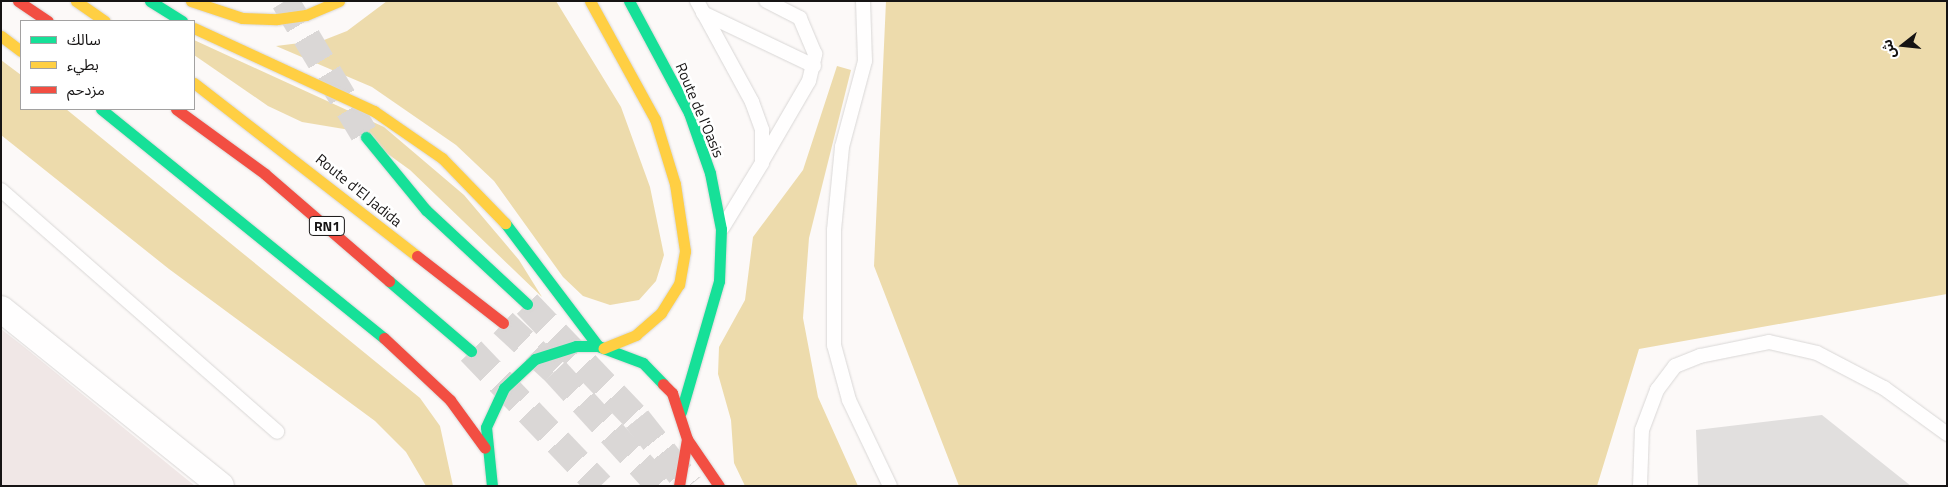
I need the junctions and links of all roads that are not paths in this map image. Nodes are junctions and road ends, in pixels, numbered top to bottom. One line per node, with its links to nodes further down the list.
1 (18, 1): 11 (main road)
2 (76, 1): 12 (main road)
3 (150, 1): 13 (main road)
4 (191, 1): 5 (main road)
5 (339, 1)
6 (629, 1): 24 (main road, Route de l'Oasis)
7 (766, 1): 17 (lane)
8 (863, 1): 41 (lane)
9 (590, 2): 28 (main road)
10 (700, 7): 17 (lane); 22 (lane)
11 (46, 20)
12 (104, 20)
13 (180, 20)
14 (195, 28): 28 (main road)
15 (1, 36): 16 (main road)
16 (20, 49)
17 (814, 66): 22 (lane)
18 (195, 85): 27 (main road, Route d'El Jadida / RN1)
19 (101, 110): 34 (main road)
20 (177, 110): 29 (main road, RN1)
21 (366, 137): 25 (main road)
22 (762, 163): 24 (lane)
23 (1, 190): 31 (lane)
24 (721, 229): 30 (main road, Route de l'Oasis)
25 (527, 304)
26 (4, 319): 36 (street)
27 (504, 322)
28 (601, 347): 30 (main road); 34 (main road)
29 (471, 351)
30 (681, 412): 33 (main road)
31 (277, 432)
32 (1947, 434): 42 (lane)
33 (687, 439): 39 (main road); 40 (main road)
34 (485, 448): 35 (main road)
35 (487, 471): 37 (main road); 38 (main road)
36 (221, 486)
37 (487, 486)
38 (492, 486)
39 (679, 486)
40 (719, 486)
41 (890, 486)
42 (1640, 486)

